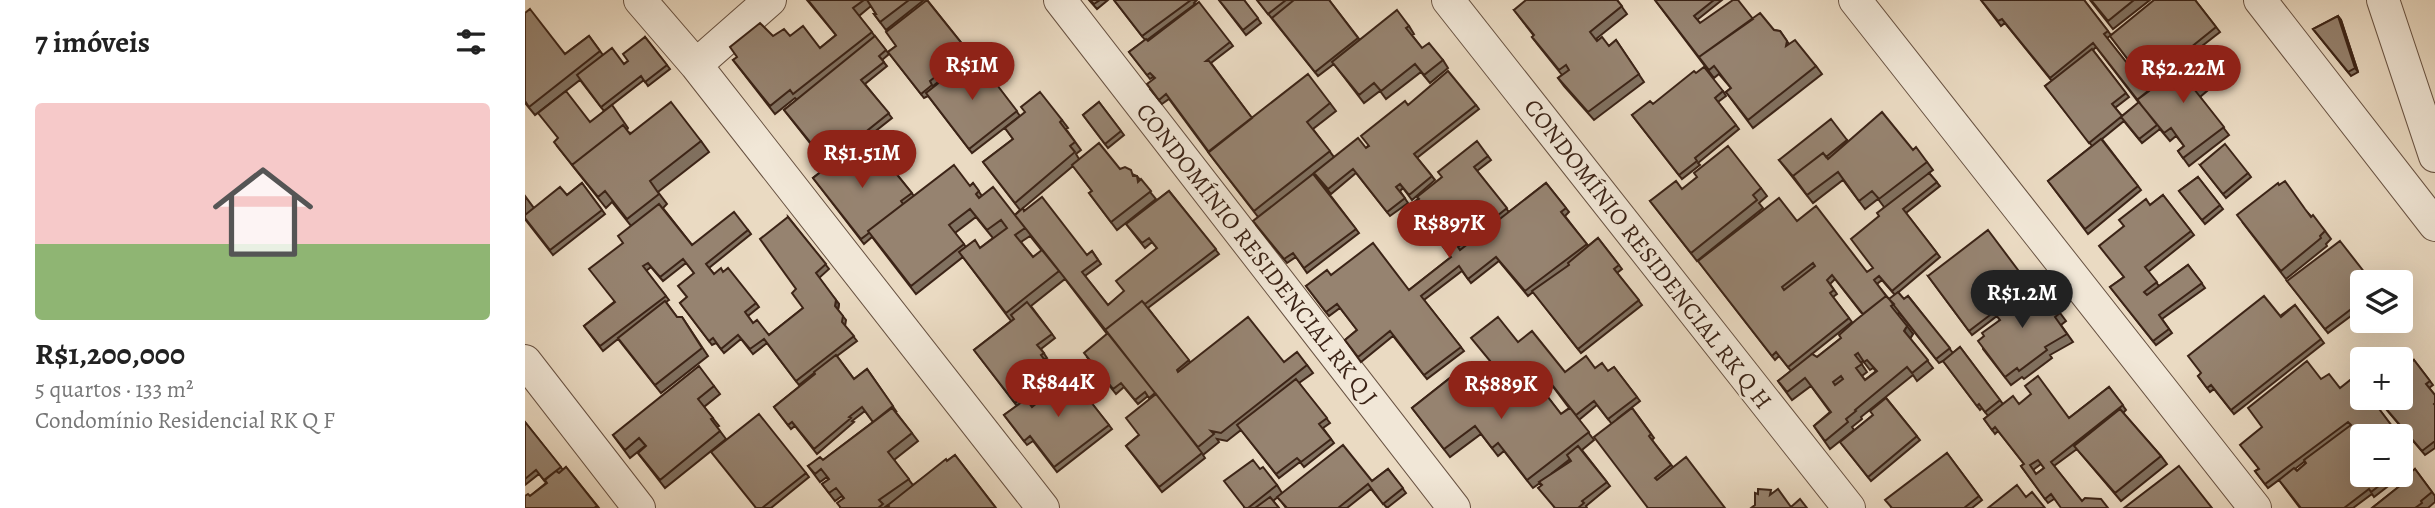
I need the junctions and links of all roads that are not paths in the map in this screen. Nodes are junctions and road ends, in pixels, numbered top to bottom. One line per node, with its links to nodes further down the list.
1 (640, 0): 8 (street)
2 (770, 0): 8 (street)
3 (1060, 0): 14 (street, CONDOMÍNIO RESIDENCIAL RK Q J)
4 (1448, 0): 15 (street, CONDOMÍNIO RESIDENCIAL RK Q H)
5 (1855, 0): 16 (street)
6 (2260, 0): 10 (street)
7 (2383, 0): 9 (street)
8 (695, 65): 13 (street)
9 (2435, 156)
10 (2435, 225)
11 (525, 361): 12 (street)
12 (639, 508)
13 (1043, 508)
14 (1454, 508)
15 (1849, 508)
16 (2255, 508)

